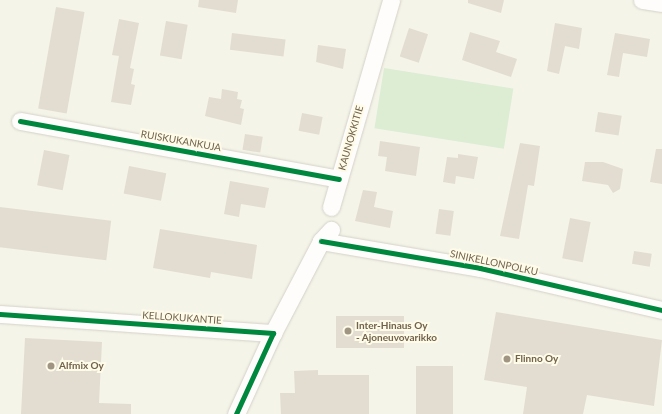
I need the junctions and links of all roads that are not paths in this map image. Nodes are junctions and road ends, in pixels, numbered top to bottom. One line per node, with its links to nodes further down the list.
1 (391, 0): 5 (street, KAUNOKKITIE)
2 (642, 0): 3 (street)
3 (662, 3)
4 (20, 121): 5 (street, RUISKUKANKUJA)
5 (339, 179): 6 (street, KAUNOKKITIE)
6 (331, 207)
7 (662, 310): 9 (street, SINIKELLONPOLKU)
8 (0, 314): 9 (street, KELLOKUKANTIE)
9 (273, 333): 10 (street)
10 (236, 414)

